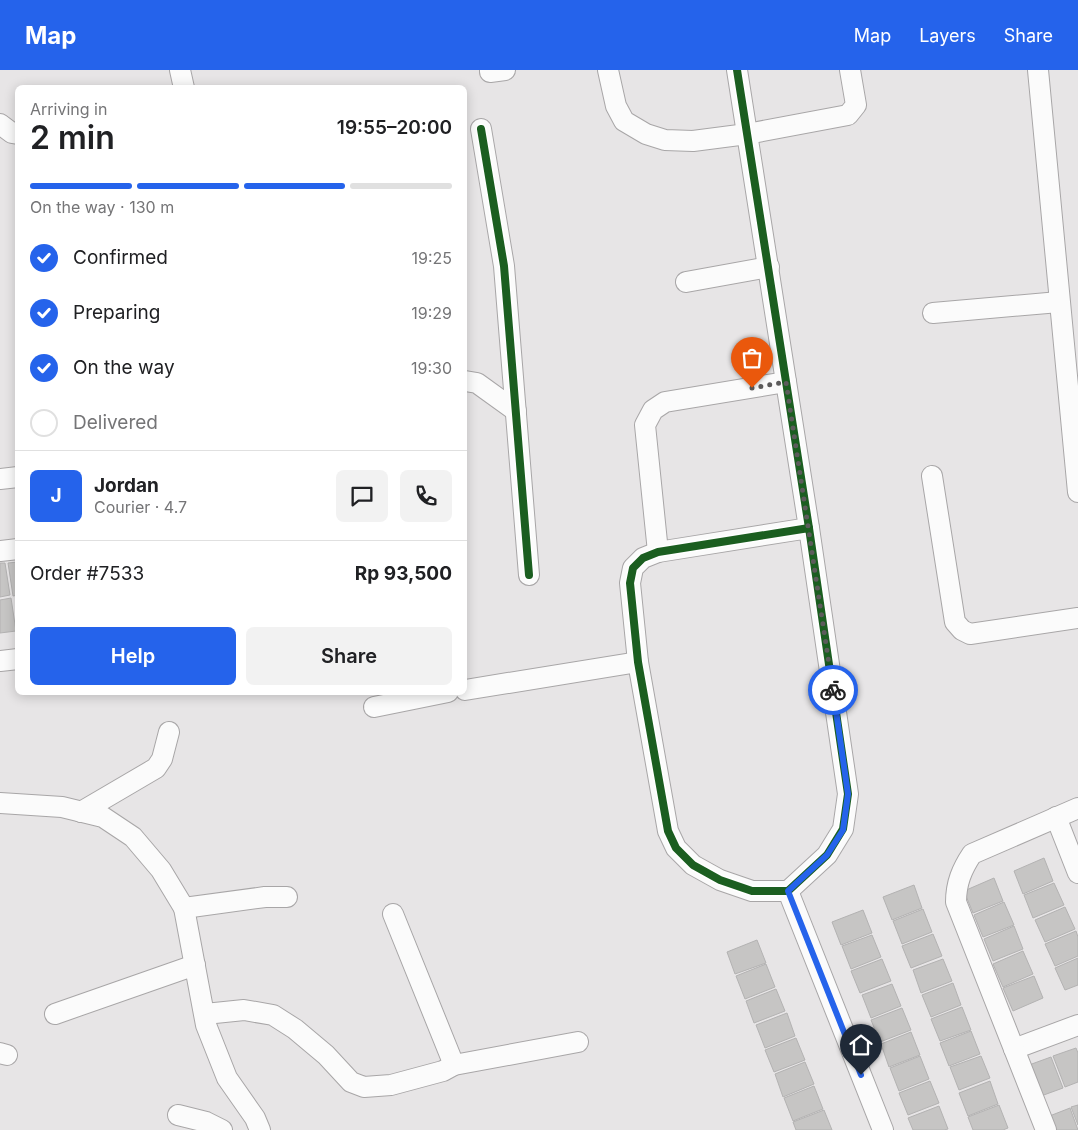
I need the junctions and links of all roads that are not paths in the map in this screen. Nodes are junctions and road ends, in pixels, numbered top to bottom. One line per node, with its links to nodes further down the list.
1 (180, 70): 8 (street)
2 (490, 70): 3 (street)
3 (505, 70)
4 (608, 70): 12 (street)
5 (736, 70): 12 (street)
6 (850, 70): 12 (street)
7 (1038, 70): 15 (street)
8 (183, 85)
9 (0, 124): 11 (street)
10 (481, 129): 19 (street)
11 (15, 133)
12 (747, 134): 13 (street)
13 (769, 267): 14 (street); 18 (street)
14 (686, 282)
15 (1059, 302): 16 (street); 23 (street)
16 (934, 313)
17 (467, 382): 19 (street)
18 (786, 382): 24 (street); 27 (street)
19 (516, 412): 28 (street)
20 (932, 476): 29 (street)
21 (15, 477): 22 (street)
22 (0, 479)
23 (1078, 492)
24 (809, 528): 27 (street); 42 (street)
25 (15, 549): 26 (street)
26 (0, 551)
27 (658, 552): 32 (street)
28 (529, 575)
29 (1078, 618)
30 (15, 659): 31 (street)
31 (0, 661)
32 (638, 662): 33 (street); 42 (street)
33 (467, 690)
34 (409, 696): 35 (street)
35 (374, 707)
36 (169, 732): 39 (street)
37 (0, 803): 39 (street)
38 (1078, 808): 40 (street)
39 (81, 812): 44 (street)
40 (1056, 817): 41 (street); 51 (street)
41 (1078, 873)
42 (788, 891): 56 (street)
43 (287, 897): 44 (street)
44 (184, 908): 46 (street)
45 (393, 914): 52 (street)
46 (195, 965): 47 (street); 48 (street)
47 (55, 1014)
48 (205, 1014): 52 (street); 55 (street)
49 (1078, 1025): 51 (street)
50 (578, 1042): 52 (street)
51 (1014, 1049): 57 (street)
52 (454, 1065)
53 (178, 1115): 54 (street)
54 (222, 1130)
55 (260, 1130)
56 (883, 1130)
57 (1046, 1130)

